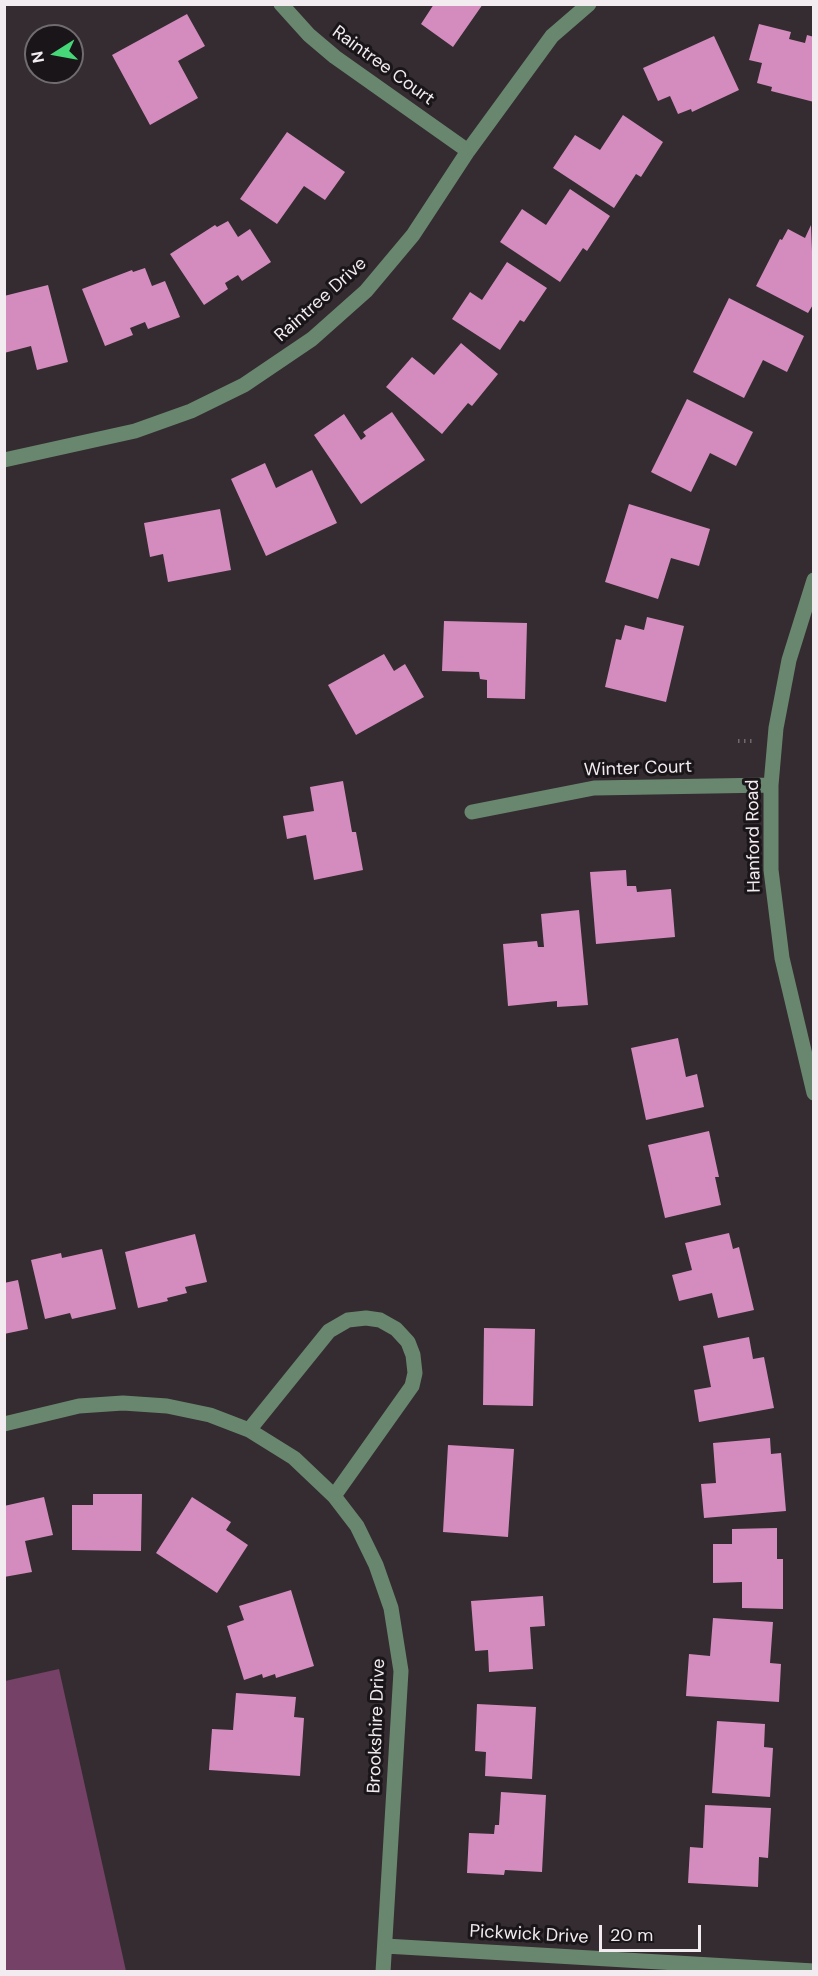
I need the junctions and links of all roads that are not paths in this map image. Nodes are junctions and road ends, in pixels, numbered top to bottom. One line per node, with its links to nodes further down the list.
1 (282, 4): 3 (street, Raintree Court)
2 (589, 4): 3 (street, Raintree Drive)
3 (468, 151): 4 (street, Raintree Drive)
4 (4, 460)
5 (813, 580): 6 (street, Hanford Road)
6 (771, 785): 7 (street, Winter Court); 8 (street, Hanford Road)
7 (472, 812)
8 (813, 1093)
9 (4, 1424): 10 (street, Brookshire Drive)
10 (249, 1430): 11 (street, Brookshire Drive); 11 (street)
11 (334, 1496): 12 (street, Brookshire Drive)
12 (386, 1946): 13 (street, Brookshire Drive); 14 (street, Pickwick Drive)
13 (383, 1971)
14 (813, 1971)

